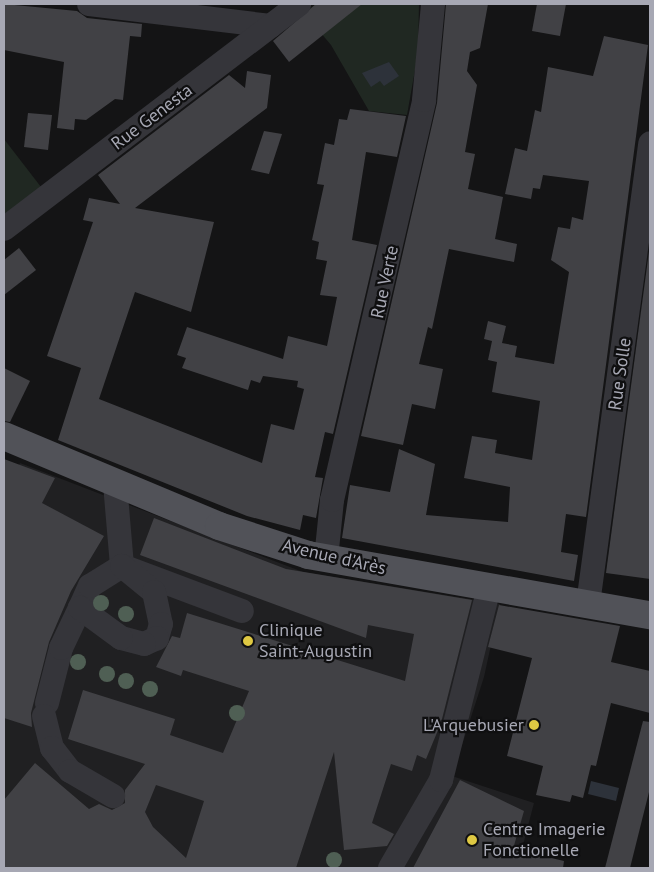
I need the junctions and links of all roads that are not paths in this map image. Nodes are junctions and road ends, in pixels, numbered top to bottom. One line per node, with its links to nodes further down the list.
1 (89, 4): 4 (street)
2 (299, 4): 4 (street, Rue Genesta)
3 (433, 4): 10 (street, Rue Verte)
4 (271, 26): 7 (street, Rue Genesta)
5 (650, 143): 6 (street, Rue Solle)
6 (646, 216): 13 (street, Rue Solle)
7 (4, 229)
8 (4, 436): 9 (main road, Avenue d'Arès)
9 (116, 484): 10 (main road, Avenue d'Arès); 11 (street)
10 (326, 559): 12 (main road, Avenue d'Arès)
11 (122, 566): 14 (street); 14 (street); 15 (street)
12 (489, 587): 13 (main road, Avenue d'Arès); 18 (street)
13 (588, 604): 16 (main road, Avenue d'Arès)
14 (80, 608): 17 (street)
15 (242, 611)
16 (650, 615)
17 (113, 796)
18 (390, 868)

